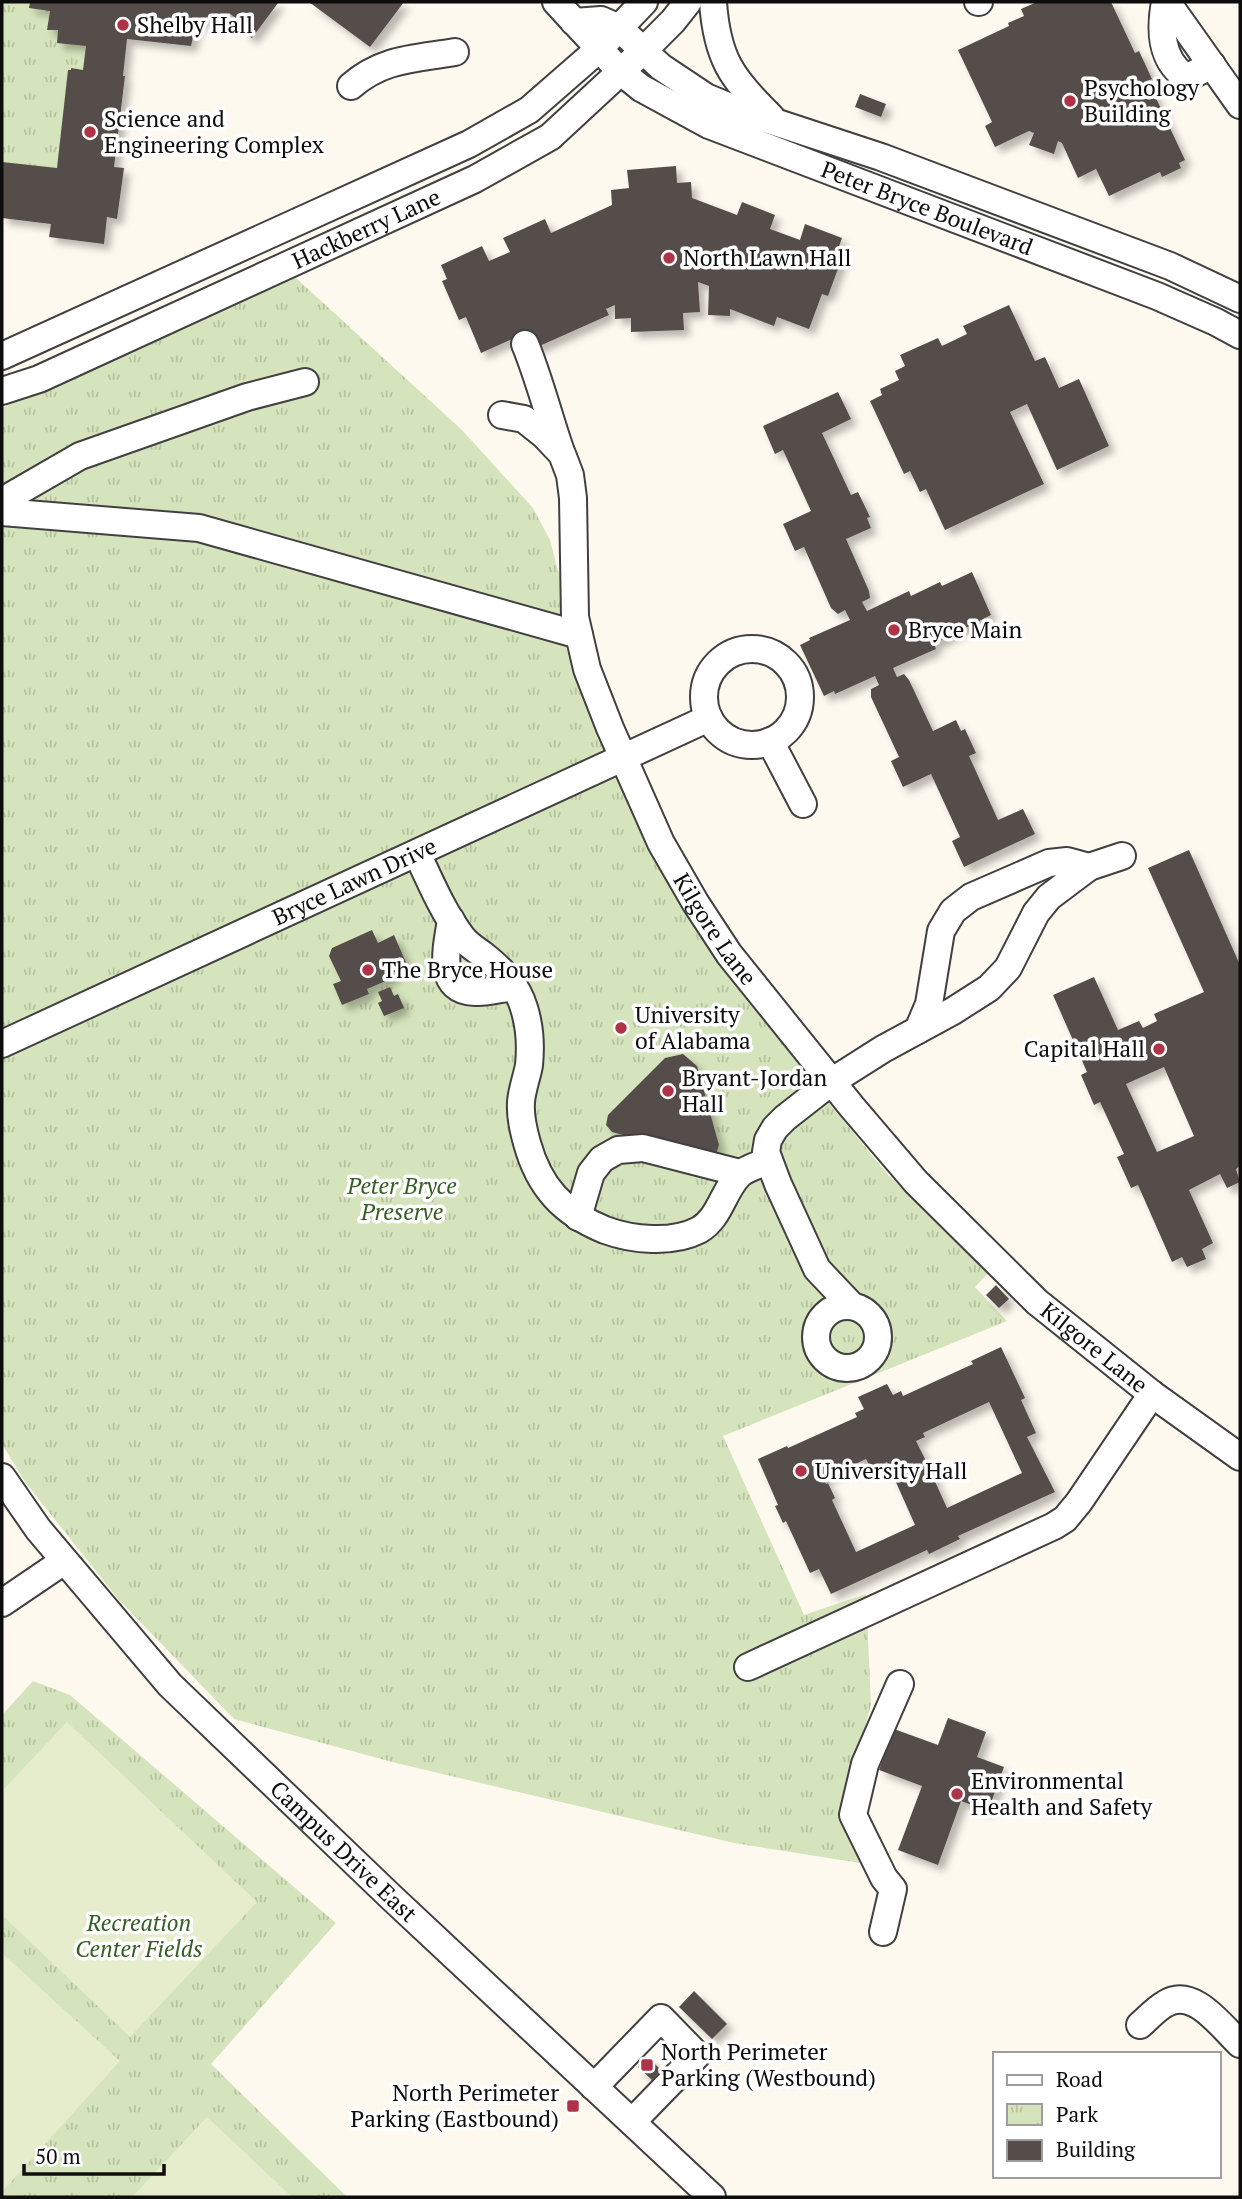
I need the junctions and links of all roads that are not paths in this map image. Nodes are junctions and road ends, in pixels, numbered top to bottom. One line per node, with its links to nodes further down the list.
1 (556, 2): 6 (street, Peter Bryce Boulevard)
2 (644, 2): 7 (street, Hackberry Lane)
3 (688, 2): 9 (street, Hackberry Lane)
4 (713, 2): 14 (street)
5 (1166, 2): 13 (street)
6 (574, 22): 7 (street); 8 (street, Peter Bryce Boulevard)
7 (620, 28): 8 (street, Hackberry Lane); 9 (street, Peter Bryce Boulevard)
8 (599, 49): 11 (street, Peter Bryce Boulevard); 18 (street, Hackberry Lane)
9 (644, 50): 11 (street, Hackberry Lane); 14 (street, Peter Bryce Boulevard)
10 (455, 52): 12 (street)
11 (620, 71): 16 (street, Peter Bryce Boulevard); 20 (street, Hackberry Lane)
12 (351, 86)
13 (1240, 104)
14 (777, 123): 15 (street, Peter Bryce Boulevard)
15 (1240, 299)
16 (1240, 335)
17 (525, 344): 22 (street)
18 (2, 356)
19 (305, 382): 23 (street)
20 (2, 391)
21 (502, 415): 22 (street, Kilgore Lane)
22 (562, 454): 25 (street, Kilgore Lane)
23 (2, 501)
24 (2, 512): 25 (street)
25 (579, 635): 28 (street, Kilgore Lane)
26 (709, 718): 27 (street); 27 (street); 28 (street, Bryce Lawn Drive)
27 (770, 741): 29 (street)
28 (623, 758): 30 (street, Bryce Lawn Drive); 39 (street, Kilgore Lane)
29 (803, 804)
30 (417, 853): 33 (street); 38 (street, Bryce Lawn Drive)
31 (1122, 856): 32 (street)
32 (1089, 867): 34 (street); 36 (street)
33 (451, 920): 35 (street); 35 (street)
34 (937, 954): 36 (street); 37 (street)
35 (514, 987): 42 (street)
36 (989, 988): 37 (street)
37 (918, 1030): 39 (street)
38 (2, 1044)
39 (831, 1082): 40 (street); 46 (street, Kilgore Lane)
40 (768, 1161): 41 (street); 43 (street)
41 (740, 1173): 42 (street); 42 (street)
42 (578, 1217)
43 (817, 1269): 44 (street); 45 (street)
44 (852, 1306): 45 (street); 45 (street)
45 (819, 1322)
46 (1152, 1394): 47 (street, Kilgore Lane); 51 (street)
47 (1240, 1457)
48 (2, 1477): 49 (street, Campus Drive East)
49 (64, 1561): 50 (street); 56 (street, Campus Drive East)
50 (2, 1602)
51 (748, 1667)
52 (900, 1684): 53 (street)
53 (883, 1932)
54 (1140, 2025): 55 (street)
55 (1240, 2044)
56 (594, 2087): 57 (street, Campus Drive East); 57 (street)
57 (632, 2122): 58 (street, Campus Drive East)
58 (712, 2197)

